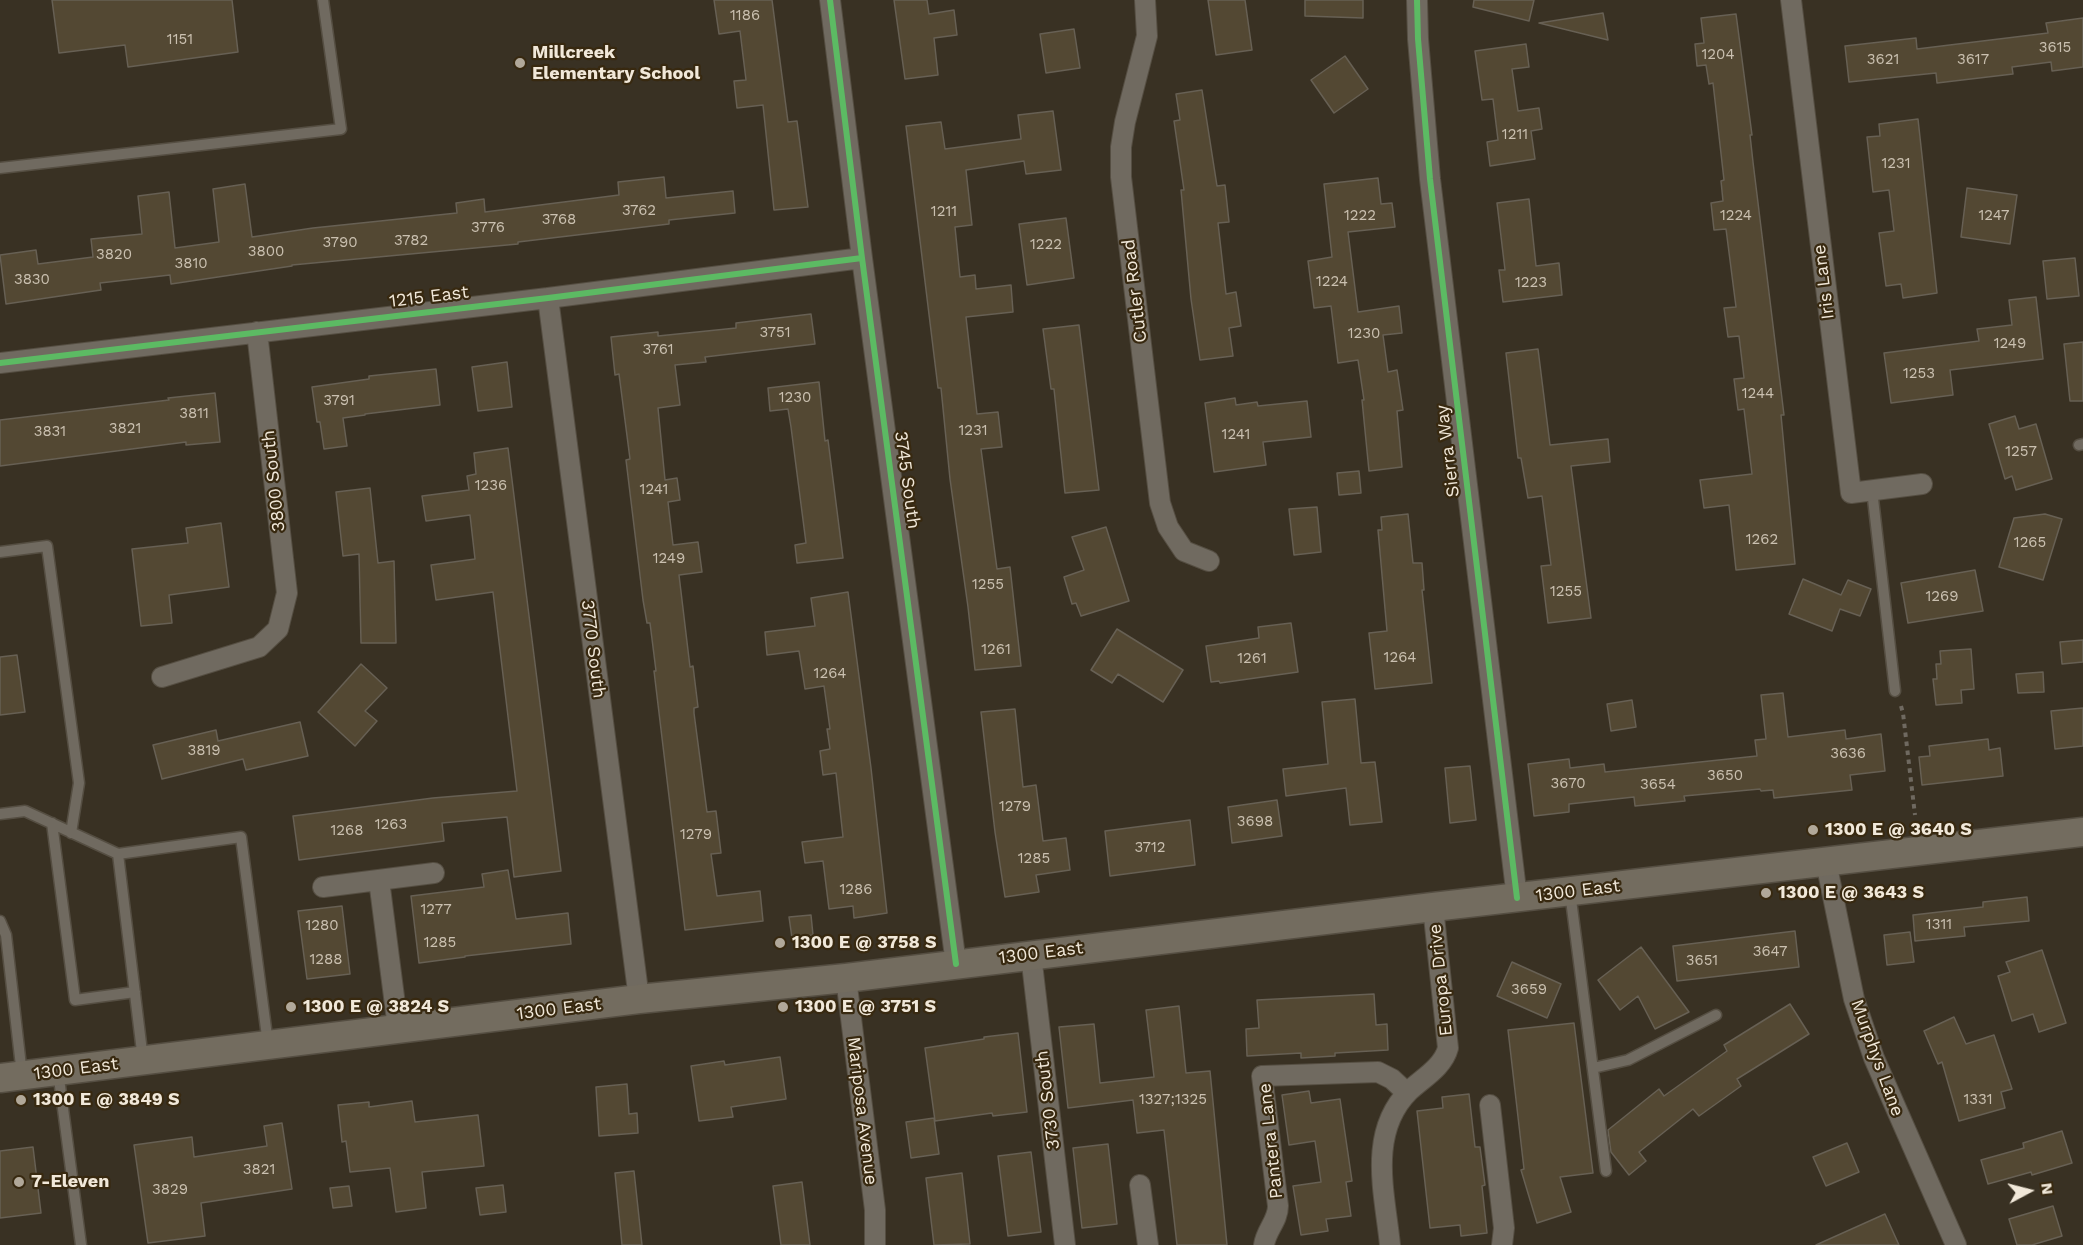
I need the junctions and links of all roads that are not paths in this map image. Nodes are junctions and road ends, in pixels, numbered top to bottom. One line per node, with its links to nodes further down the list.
1 (323, 0): 6 (lane)
2 (830, 0): 7 (street, 3745 South)
3 (1145, 0): 14 (street, Cutler Road)
4 (1417, 0): 27 (street, Sierra Way)
5 (1791, 0): 12 (street, Iris Lane)
6 (0, 168)
7 (862, 258): 8 (street, 1215 East); 31 (street, 3745 South)
8 (548, 298): 9 (street, 1215 East); 34 (street, 3770 South)
9 (257, 332): 10 (street, 1215 East); 15 (street, 3800 South)
10 (0, 363)
11 (1922, 484): 12 (street, Iris Lane)
12 (1872, 490): 16 (lane)
13 (0, 552): 19 (lane)
14 (1209, 561)
15 (162, 677)
16 (1896, 691)
17 (0, 814): 18 (lane)
18 (52, 824): 19 (lane); 33 (lane)
19 (71, 832): 21 (lane)
20 (2083, 832): 22 (main road, 1300 East)
21 (118, 854): 33 (lane); 37 (lane)
22 (1826, 862): 26 (main road, 1300 East); 53 (street, Murphys Lane)
23 (434, 873): 24 (street)
24 (379, 880): 25 (street); 36 (street)
25 (323, 887)
26 (1570, 892): 27 (main road, 1300 East); 39 (lane)
27 (1517, 898): 28 (main road, 1300 East)
28 (1432, 907): 30 (main road, 1300 East); 42 (street, Europa Drive)
29 (0, 921): 41 (lane)
30 (1031, 955): 31 (main road, 1300 East); 48 (street, 3730 South)
31 (956, 964): 32 (main road, 1300 East)
32 (846, 978): 34 (main road, 1300 East); 47 (street, Mariposa Avenue)
33 (135, 992): 38 (lane)
34 (639, 999): 36 (main road, 1300 East)
35 (1716, 1015): 39 (lane)
36 (398, 1028): 37 (main road, 1300 East)
37 (268, 1044): 38 (main road, 1300 East)
38 (143, 1060): 40 (main road, 1300 East)
39 (1593, 1068): 44 (lane)
40 (58, 1071): 41 (main road, 1300 East); 46 (lane)
41 (11, 1077)
42 (1407, 1093): 50 (street, Pantera Lane); 51 (street, Europa Drive)
43 (1490, 1105): 52 (street)
44 (1606, 1170)
45 (1140, 1185): 49 (street)
46 (81, 1245)
47 (875, 1245)
48 (1065, 1245)
49 (1148, 1245)
50 (1264, 1245)
51 (1390, 1245)
52 (1502, 1245)
53 (1956, 1245)

